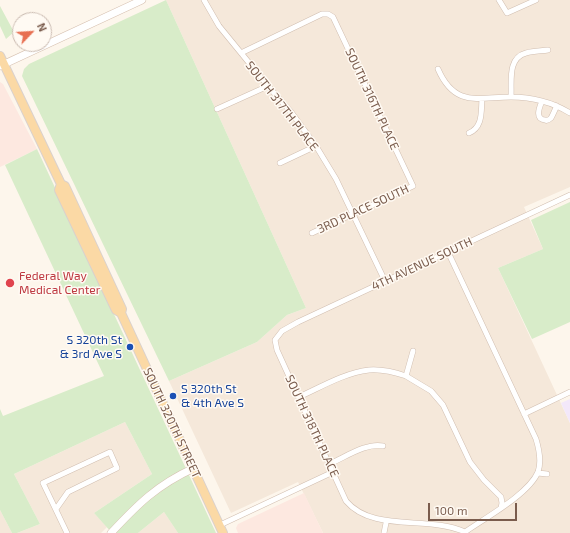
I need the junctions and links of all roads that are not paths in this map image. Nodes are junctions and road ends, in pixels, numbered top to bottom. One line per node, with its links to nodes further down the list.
1 (142, 0): 8 (main road)
2 (204, 0): 6 (street, SOUTH 317TH PLACE)
3 (499, 0): 4 (street)
4 (536, 0)
5 (548, 50): 11 (street)
6 (241, 52): 10 (street, SOUTH 317TH PLACE); 20 (street, SOUTH 316TH PLACE)
7 (0, 56): 8 (main road, SOUTH 320TH STREET)
8 (2, 65): 34 (main road, SOUTH 320TH STREET)
9 (438, 69): 12 (street)
10 (268, 86): 15 (street); 18 (street, SOUTH 317TH PLACE)
11 (511, 97): 12 (street); 13 (street)
12 (482, 99): 17 (street)
13 (542, 101): 14 (street); 14 (street)
14 (556, 106): 16 (street)
15 (217, 109)
16 (570, 112)
17 (469, 133)
18 (316, 146): 19 (street); 22 (street, SOUTH 317TH PLACE)
19 (280, 163)
20 (413, 186): 22 (street, 3RD PLACE SOUTH)
21 (570, 195): 24 (street, 4TH AVENUE SOUTH)
22 (353, 214): 23 (street, 3RD PLACE SOUTH); 25 (street, SOUTH 317TH PLACE)
23 (312, 232)
24 (448, 252): 25 (street, 4TH AVENUE SOUTH); 31 (street)
25 (385, 281): 26 (street, 4TH AVENUE SOUTH)
26 (276, 338): 30 (street, SOUTH 318TH PLACE)
27 (413, 351): 28 (street)
28 (406, 376): 30 (street); 38 (street)
29 (570, 392): 31 (street)
30 (299, 397): 33 (street, SOUTH 318TH PLACE)
31 (524, 414): 36 (street)
32 (383, 446): 33 (street)
33 (330, 464): 35 (street, SOUTH 318TH PLACE)
34 (194, 468): 41 (main road, SOUTH 320TH STREET); 44 (main road)
35 (333, 472): 40 (street, SOUTH 318TH PLACE); 41 (street)
36 (538, 473): 37 (street); 38 (street)
37 (547, 474)
38 (501, 508): 42 (street)
39 (56, 509): 39 (street); 43 (street)
40 (386, 523): 42 (street); 46 (street)
41 (220, 525): 45 (main road, SOUTH 320TH STREET)
42 (466, 532)
43 (67, 533)
44 (111, 533)
45 (224, 533)
46 (384, 533)

